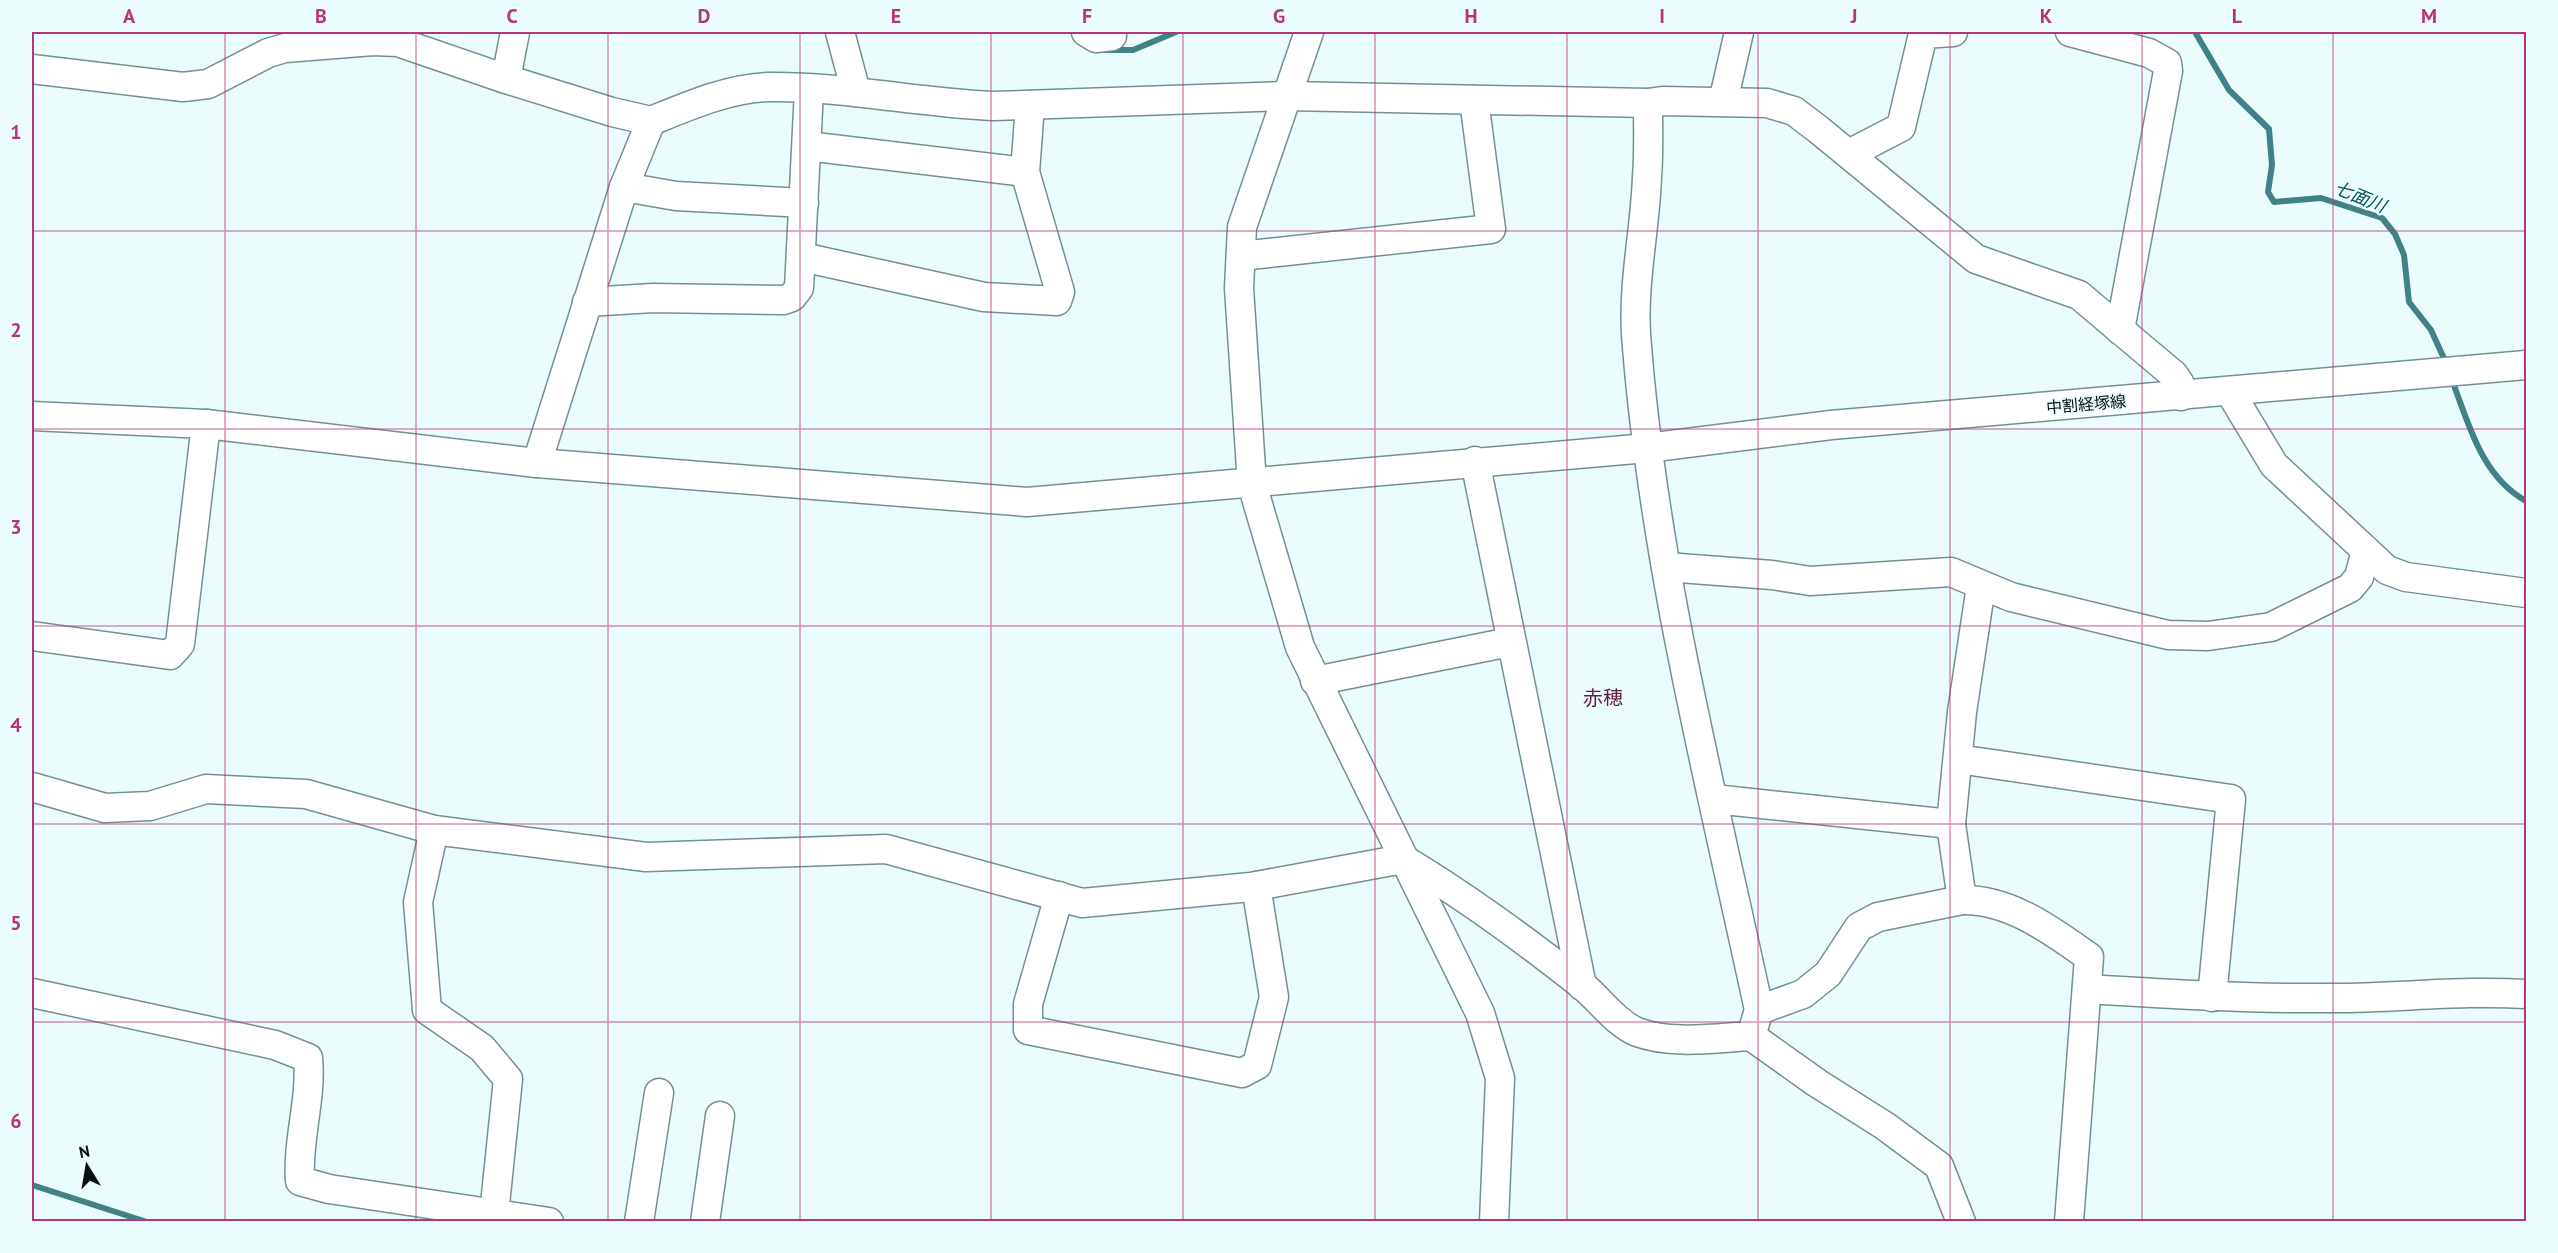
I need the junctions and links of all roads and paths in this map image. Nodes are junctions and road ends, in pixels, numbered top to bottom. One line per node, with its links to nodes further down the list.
1 (515, 32): 9 (street)
2 (840, 32): 11 (street)
3 (1309, 32): 12 (street)
4 (1739, 32): 14 (street)
5 (1953, 32): 7 (street)
6 (2070, 32): 26 (street)
7 (1923, 33): 19 (street)
8 (32, 69): 9 (street)
9 (506, 80): 17 (street)
10 (809, 90): 11 (street); 17 (street); 18 (street)
11 (856, 92): 16 (street)
12 (1287, 96): 13 (street); 16 (street); 24 (street)
13 (1474, 100): 15 (street); 24 (street)
14 (1723, 102): 15 (street); 19 (street)
15 (1648, 103): 32 (street)
16 (1030, 105): 20 (street)
17 (651, 121): 21 (street)
18 (807, 146): 20 (street); 22 (street)
19 (1849, 154): 26 (street)
20 (1025, 172): 23 (street)
21 (624, 187): 22 (street); 25 (street)
22 (804, 203): 23 (street)
23 (801, 256): 25 (street)
24 (1241, 256): 35 (street)
25 (587, 302): 34 (street)
26 (2120, 330): 29 (street)
27 (2526, 364): 28 (street, 中割経塚線)
28 (2230, 392): 29 (street, 中割経塚線); 36 (street)
29 (2181, 396): 32 (street, 中割経塚線)
30 (32, 416): 31 (street, 中割経塚線)
31 (206, 424): 34 (street, 中割経塚線); 40 (street)
32 (1647, 448): 33 (street, 中割経塚線); 37 (street)
33 (1475, 461): 35 (street, 中割経塚線); 41 (street)
34 (537, 463): 35 (street, 中割経塚線)
35 (1252, 484): 42 (street)
36 (2366, 551): 38 (street); 39 (street)
37 (1666, 567): 38 (street); 45 (street)
38 (1981, 586): 43 (street)
39 (2526, 592)
40 (32, 636)
41 (1510, 642): 42 (street); 52 (street)
42 (1315, 681): 48 (street)
43 (1958, 759): 46 (street); 56 (street)
44 (32, 787): 47 (street)
45 (1714, 799): 46 (street); 57 (street)
46 (1952, 824): 51 (street)
47 (434, 830): 50 (street); 60 (street)
48 (1403, 859): 49 (street); 52 (street); 64 (street)
49 (1256, 886): 50 (street); 50 (street)
50 (1059, 896)
51 (1962, 900): 53 (street); 57 (street)
52 (1582, 986): 57 (street)
53 (2087, 989): 56 (street); 66 (street)
54 (32, 993): 60 (street)
55 (2526, 994): 56 (street)
56 (2212, 997)
57 (1755, 1023): 65 (street)
58 (659, 1093): 62 (street)
59 (720, 1116): 63 (street)
60 (494, 1214): 61 (street)
61 (549, 1221)
62 (639, 1221)
63 (705, 1221)
64 (1494, 1221)
65 (1961, 1221)
66 (2069, 1221)

